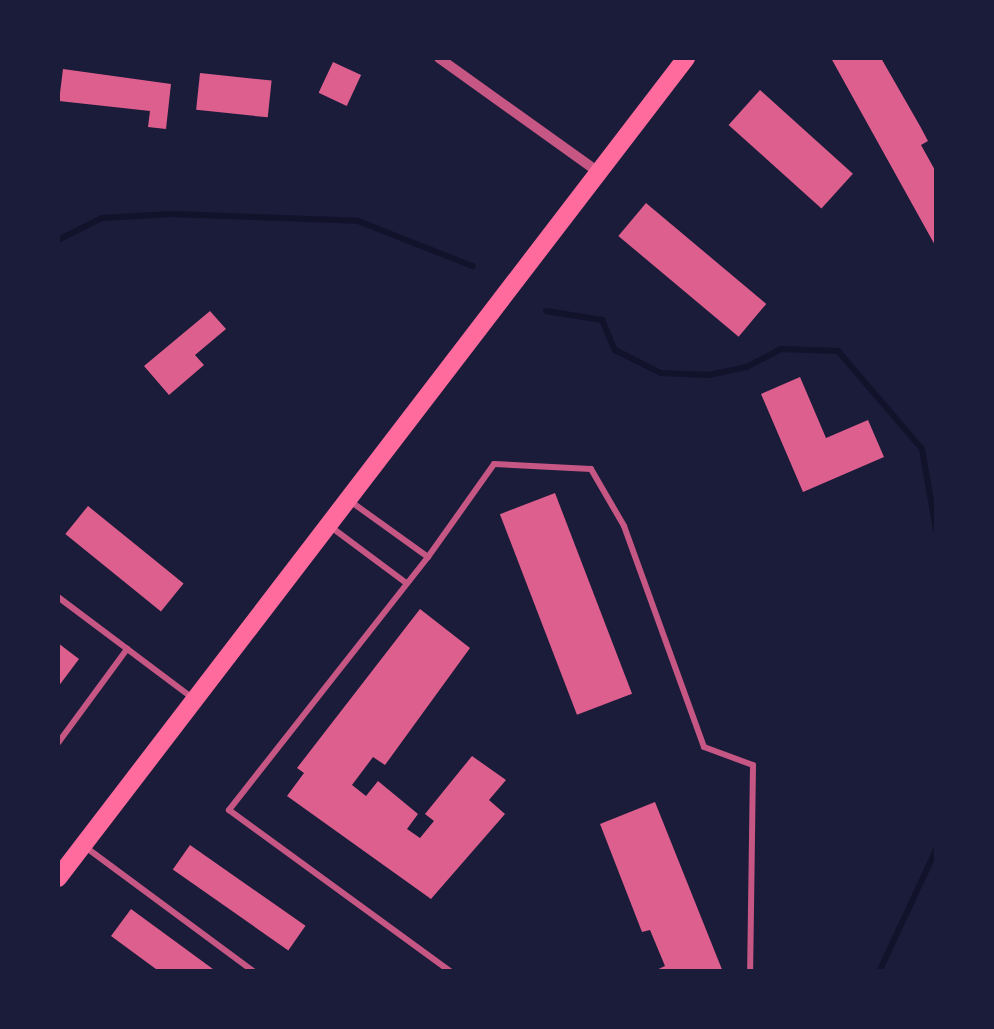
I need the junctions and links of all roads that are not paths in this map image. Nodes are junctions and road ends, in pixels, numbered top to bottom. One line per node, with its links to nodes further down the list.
1 (439, 58): 3 (street)
2 (686, 58): 3 (main road)
3 (594, 170): 4 (main road)
4 (349, 501): 5 (main road); 6 (lane)
5 (330, 526): 7 (lane); 10 (main road)
6 (428, 556): 7 (lane); 16 (lane)
7 (406, 584): 15 (lane)
8 (58, 598): 9 (lane)
9 (127, 650): 10 (lane); 11 (lane)
10 (196, 701): 12 (main road)
11 (58, 744)
12 (83, 846): 13 (main road); 14 (lane)
13 (58, 878)
14 (254, 972)
15 (450, 972)
16 (750, 972)

